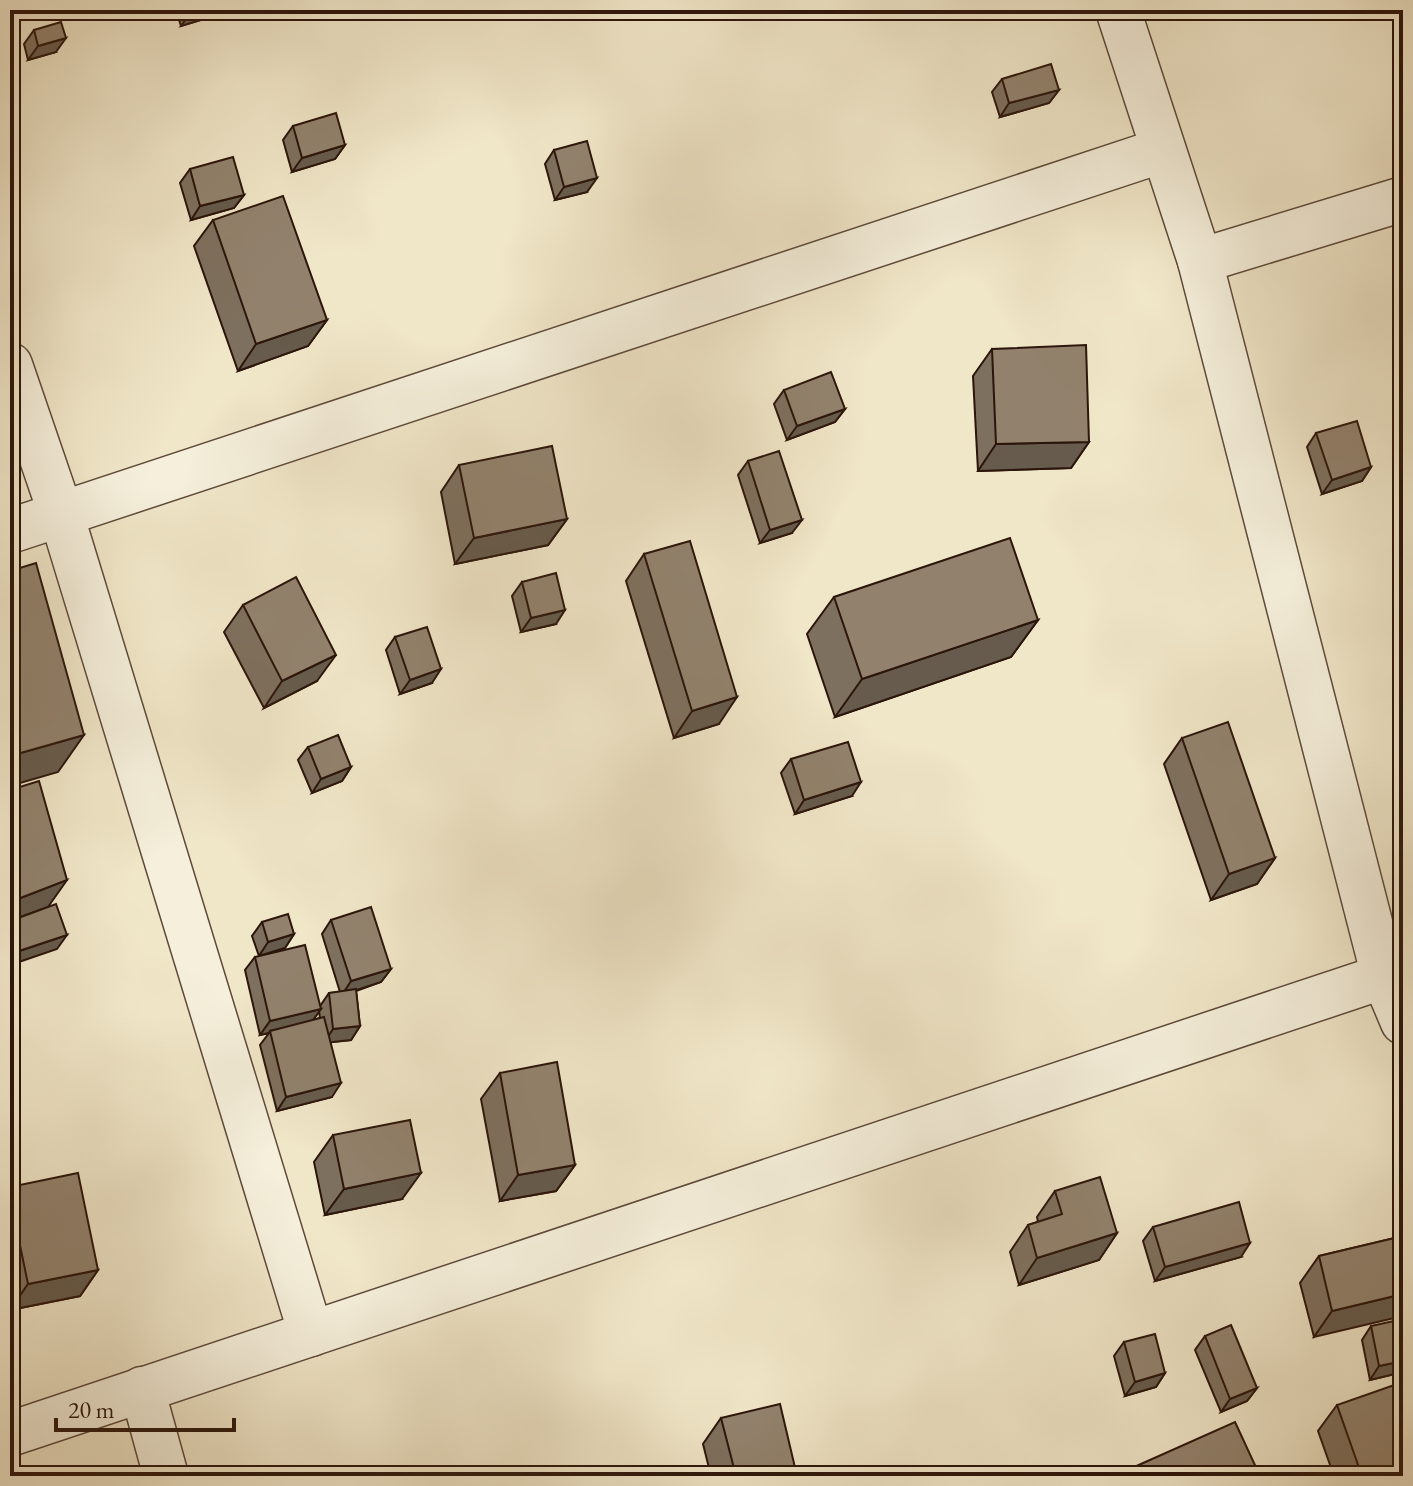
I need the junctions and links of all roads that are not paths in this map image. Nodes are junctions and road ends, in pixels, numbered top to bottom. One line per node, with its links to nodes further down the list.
1 (1118, 10): 2 (street)
2 (1163, 150): 4 (street); 6 (street)
3 (1403, 199): 4 (street)
4 (1200, 261): 8 (street)
5 (10, 365): 6 (street)
6 (61, 514): 7 (street); 10 (street)
7 (10, 531)
8 (1394, 974): 9 (street); 10 (street)
9 (1403, 1022)
10 (311, 1334): 11 (street)
11 (142, 1389): 12 (street); 13 (street)
12 (10, 1434)
13 (166, 1476)

